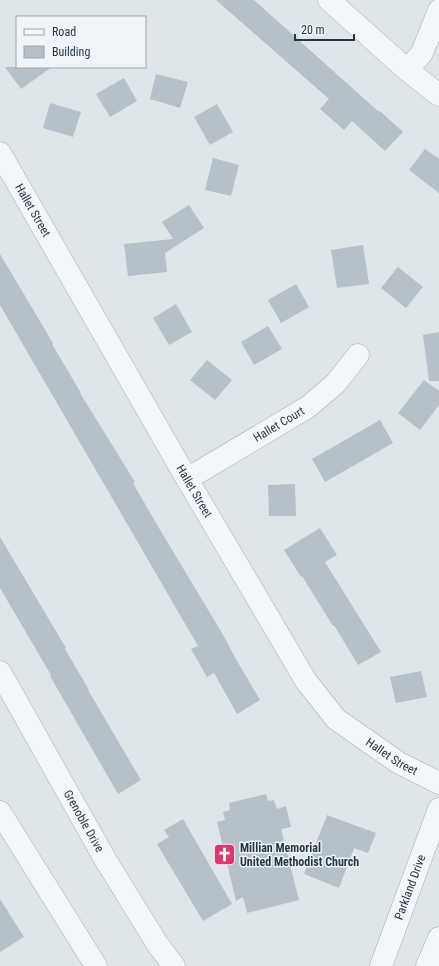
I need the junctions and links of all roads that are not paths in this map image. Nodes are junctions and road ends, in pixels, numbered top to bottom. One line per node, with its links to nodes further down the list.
1 (329, 0): 3 (street)
2 (439, 10): 3 (street)
3 (407, 70): 4 (street)
4 (439, 95)
5 (0, 153): 7 (street, Hallet Street)
6 (358, 355): 7 (street, Hallet Court)
7 (188, 479): 9 (street, Hallet Street)
8 (0, 672): 14 (street, Grenoble Drive)
9 (439, 783)
10 (439, 809): 15 (street, Parkland Drive)
11 (0, 812): 13 (street)
12 (439, 938): 16 (street)
13 (96, 966)
14 (174, 966)
15 (381, 966)
16 (428, 966)

